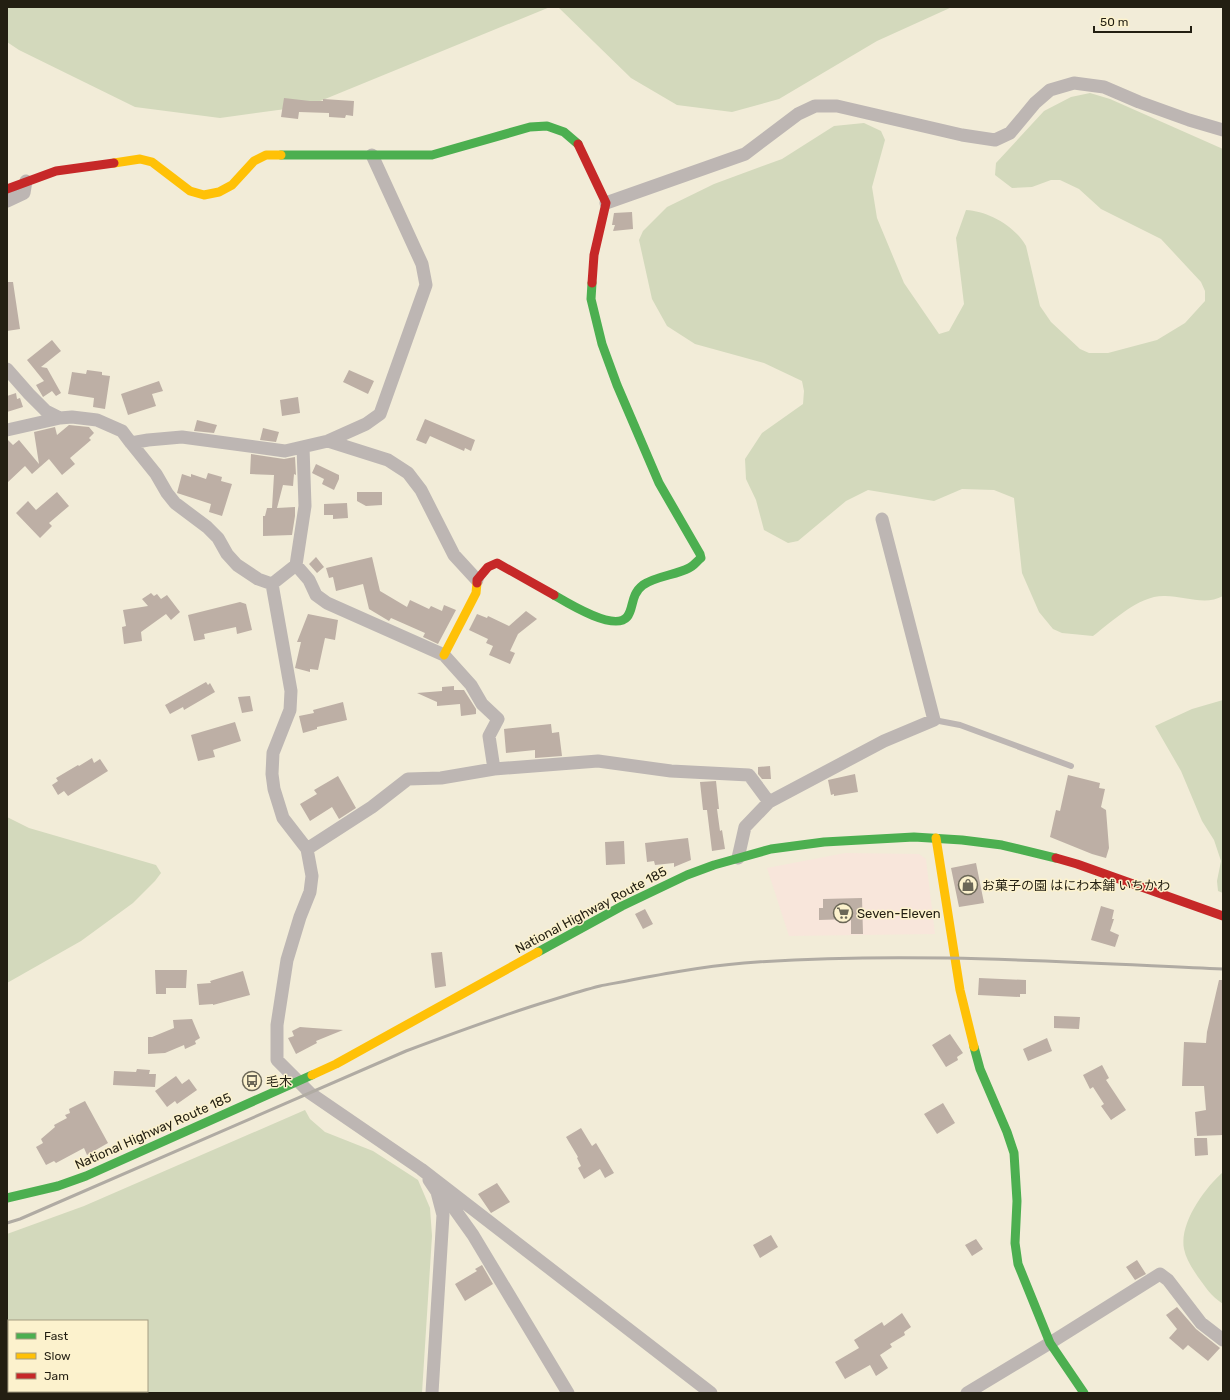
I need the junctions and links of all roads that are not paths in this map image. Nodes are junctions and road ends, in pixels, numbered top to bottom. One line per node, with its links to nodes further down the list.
1 (1223, 130): 6 (street)
2 (372, 155): 3 (main road); 6 (main road); 10 (street)
3 (26, 181): 4 (main road); 5 (street)
4 (7, 189)
5 (7, 201)
6 (606, 203): 15 (main road)
7 (7, 369): 8 (street)
8 (60, 418): 9 (street); 11 (street)
9 (7, 430)
10 (328, 441): 12 (street); 15 (street)
11 (130, 443): 12 (street); 16 (street)
12 (303, 447): 14 (street)
13 (882, 519): 18 (street)
14 (296, 565): 16 (street); 17 (street)
15 (477, 580): 17 (main road)
16 (272, 584): 23 (street)
17 (444, 655): 20 (street)
18 (934, 720): 19 (lane); 21 (street)
19 (1071, 766)
20 (494, 770): 21 (street); 23 (street)
21 (769, 802): 24 (street)
22 (936, 838): 24 (main road, National Highway Route 185); 25 (main road, National Highway Route 185); 31 (main road)
23 (307, 849): 26 (street)
24 (738, 858): 26 (main road, National Highway Route 185)
25 (1223, 916)
26 (297, 1082): 27 (street); 29 (main road, National Highway Route 185)
27 (421, 1169): 28 (street); 32 (street)
28 (449, 1191): 33 (street); 34 (street)
29 (7, 1198)
30 (1223, 1340): 31 (street)
31 (1050, 1343): 35 (street); 36 (main road)
32 (432, 1393)
33 (568, 1393)
34 (712, 1393)
35 (967, 1393)
36 (1084, 1393)

